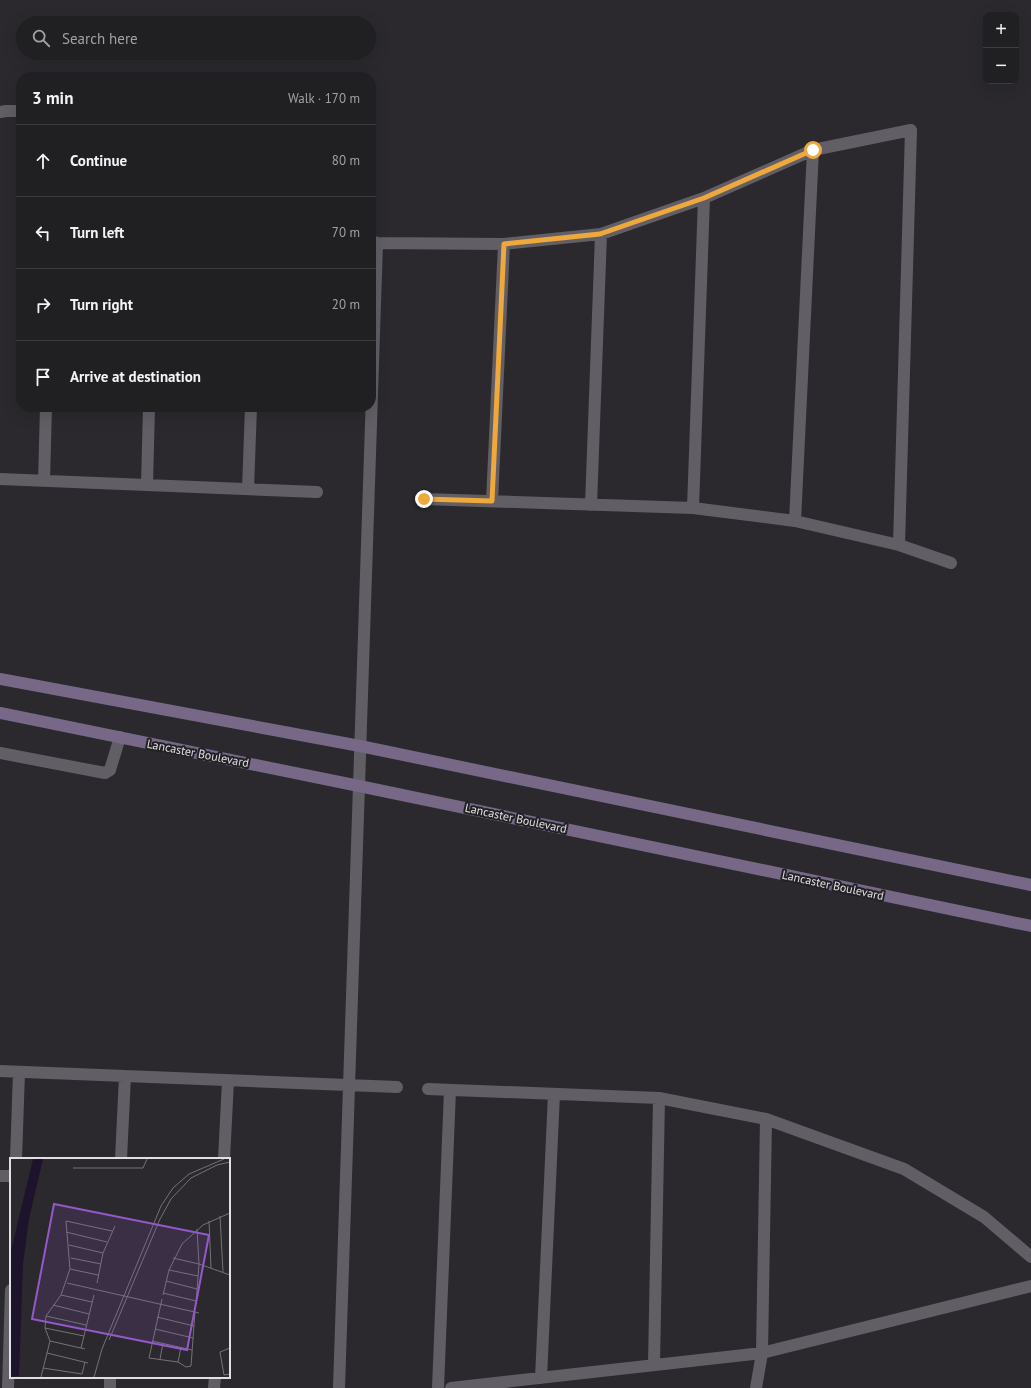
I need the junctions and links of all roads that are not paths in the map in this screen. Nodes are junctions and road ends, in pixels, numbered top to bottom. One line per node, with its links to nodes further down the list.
1 (16, 111): 2 (street)
2 (0, 112)
3 (813, 150): 4 (street); 21 (street); 22 (street)
4 (704, 198): 5 (street); 20 (street)
5 (600, 234): 7 (street); 19 (street)
6 (376, 242): 7 (street)
7 (504, 244): 18 (street)
8 (46, 412): 13 (street)
9 (149, 412): 14 (street)
10 (251, 412): 15 (street)
11 (369, 412): 27 (street)
12 (0, 479): 13 (street)
13 (44, 481): 14 (street)
14 (147, 485): 15 (street)
15 (248, 489): 16 (street)
16 (317, 492)
17 (424, 499): 18 (street)
18 (492, 501): 19 (street)
19 (591, 504): 20 (street)
20 (693, 508): 21 (street)
21 (795, 521): 22 (street)
22 (899, 545): 23 (street)
23 (951, 563)
24 (0, 679): 27 (main road)
25 (0, 713): 26 (main road, Lancaster Boulevard)
26 (120, 737): 28 (street); 29 (main road, Lancaster Boulevard)
27 (360, 746): 29 (street); 30 (main road)
28 (0, 753)
29 (359, 786): 31 (main road, Lancaster Boulevard); 36 (street)
30 (1031, 885)
31 (1031, 926)
32 (0, 1071): 33 (street)
33 (19, 1072): 34 (street); 43 (street)
34 (125, 1076): 35 (street); 44 (street)
35 (228, 1080): 36 (street); 45 (street)
36 (348, 1086): 37 (street); 56 (street)
37 (397, 1087)
38 (428, 1089): 39 (street)
39 (450, 1090): 40 (street); 57 (street)
40 (554, 1094): 41 (street); 53 (street)
41 (660, 1098): 42 (street); 51 (street)
42 (766, 1119): 46 (street); 50 (street)
43 (16, 1158)
44 (121, 1158)
45 (224, 1158)
46 (1031, 1257)
47 (1031, 1286): 50 (street)
48 (10, 1298): 49 (street)
49 (5, 1335): 54 (street)
50 (762, 1353): 51 (street); 59 (street)
51 (654, 1365): 53 (street)
52 (215, 1378): 55 (street)
53 (541, 1378): 58 (street)
54 (8, 1388)
55 (214, 1388)
56 (339, 1388)
57 (438, 1388)
58 (450, 1388)
59 (756, 1388)

